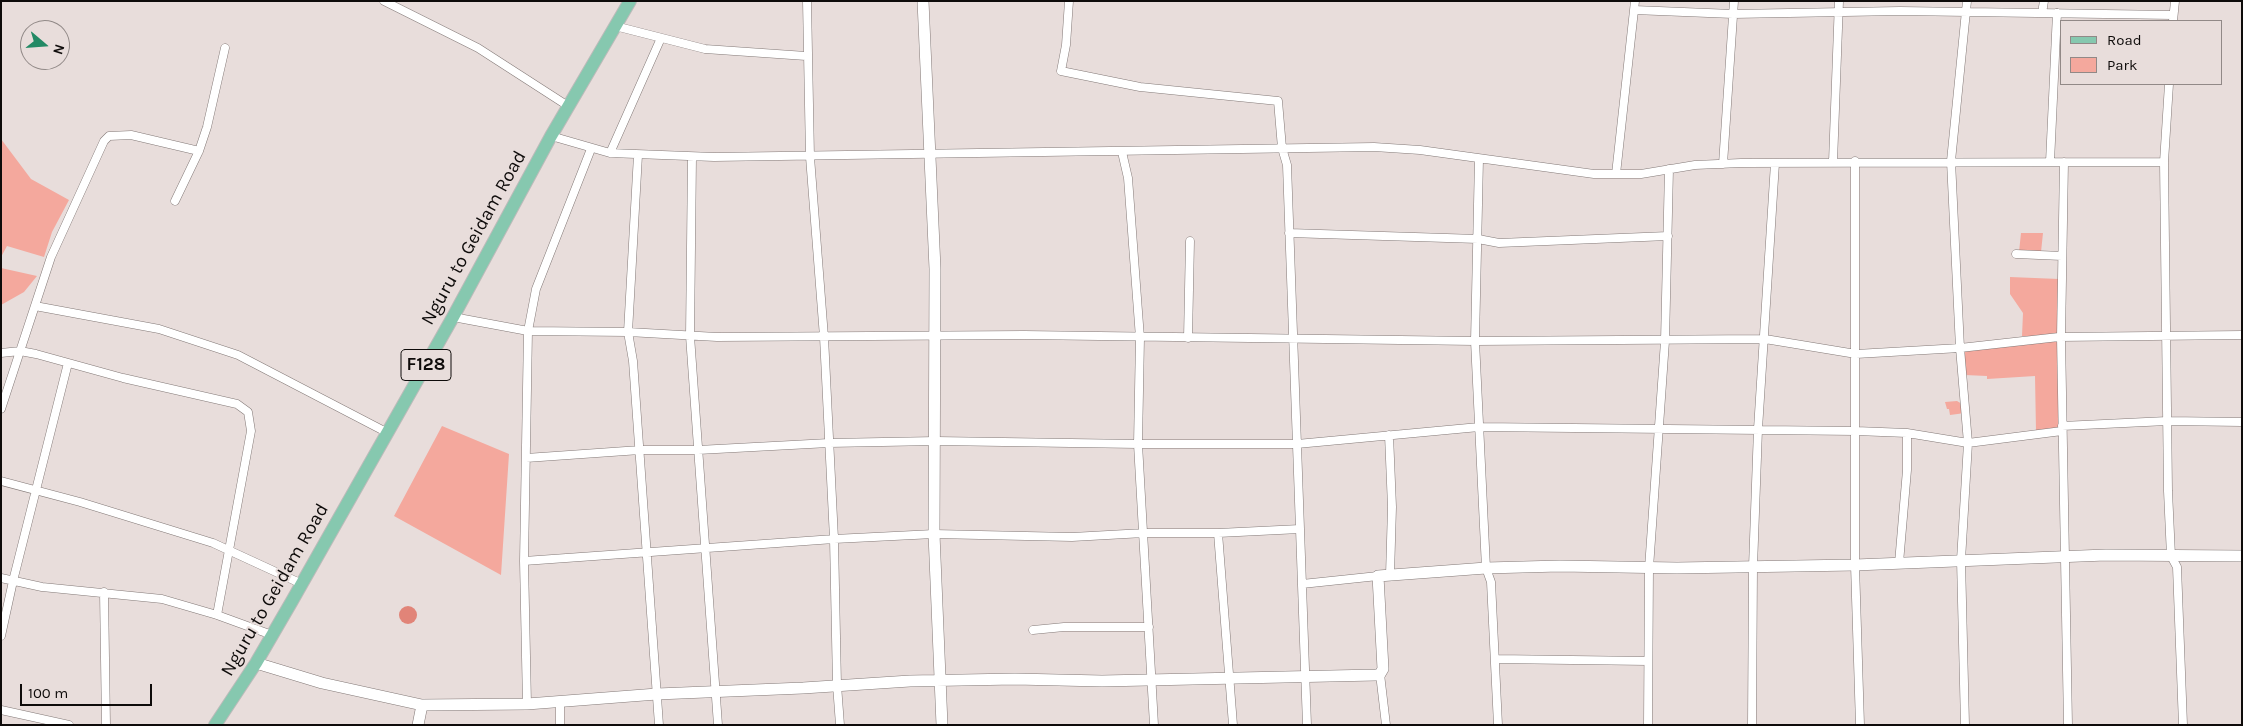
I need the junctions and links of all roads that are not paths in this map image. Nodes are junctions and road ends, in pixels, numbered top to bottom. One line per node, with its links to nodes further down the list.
1 (384, 1): 24 (street)
2 (630, 1): 19 (main road, Nguru to Geidam Road / F128)
3 (807, 1): 22 (street)
4 (923, 1): 32 (street)
5 (1070, 1): 26 (street)
6 (1635, 1): 12 (street)
7 (1734, 1): 17 (street)
8 (1839, 1): 14 (street)
9 (1967, 1): 13 (street)
10 (2044, 1): 15 (street)
11 (2175, 1): 18 (street)
12 (1634, 10): 17 (street); 45 (street)
13 (1966, 12): 14 (street); 15 (street); 36 (street)
14 (1838, 13): 17 (street); 37 (street)
15 (2042, 13): 16 (street)
16 (2057, 13): 18 (street); 39 (street)
17 (1733, 14): 43 (street)
18 (2173, 18)
19 (615, 26): 20 (street); 24 (main road, Nguru to Geidam Road / F128)
20 (661, 38): 22 (street); 30 (street)
21 (225, 48): 28 (street)
22 (806, 56): 34 (street)
23 (2169, 85): 41 (street)
24 (568, 106): 25 (main road, Nguru to Geidam Road / F128)
25 (551, 136): 27 (street); 54 (main road, Nguru to Geidam Road / F128)
26 (1282, 148): 29 (street); 35 (street); 47 (street)
27 (591, 149): 30 (street); 55 (street)
28 (199, 151): 46 (street); 53 (street)
29 (1122, 152): 32 (street); 63 (street)
30 (610, 153): 31 (street)
31 (638, 155): 33 (street); 56 (street)
32 (928, 156): 34 (street); 59 (street)
33 (692, 157): 34 (street); 58 (street)
34 (810, 157): 62 (street)
35 (1479, 159): 45 (street); 49 (street)
36 (1950, 161): 38 (street); 39 (street); 69 (street)
37 (1833, 162): 38 (street); 42 (street)
38 (1856, 162): 72 (street)
39 (2050, 162): 40 (street)
40 (2064, 162): 41 (street); 52 (street)
41 (2164, 162): 61 (street)
42 (1775, 163): 43 (street); 66 (street)
43 (1724, 164): 44 (street)
44 (1669, 169): 45 (street); 48 (street)
45 (1616, 174)
46 (175, 201)
47 (1289, 233): 49 (street); 65 (street)
48 (1668, 236): 49 (street); 68 (street)
49 (1478, 239): 67 (street)
50 (1190, 241): 64 (street)
51 (2016, 254): 52 (street)
52 (2062, 256): 60 (street)
53 (35, 306): 70 (street); 82 (street)
54 (453, 317): 55 (street); 82 (main road, Nguru to Geidam Road / F128)
55 (528, 332): 56 (street); 92 (street)
56 (628, 332): 58 (street); 90 (street)
57 (2242, 335): 61 (street)
58 (690, 336): 62 (street); 91 (street)
59 (936, 336): 62 (street); 63 (street); 85 (street)
60 (2061, 337): 61 (street); 69 (street); 79 (street)
61 (2167, 337): 75 (street)
62 (824, 338): 86 (street)
63 (1140, 338): 64 (street); 88 (street)
64 (1188, 338): 65 (street)
65 (1293, 339): 67 (street); 89 (street)
66 (1765, 339): 68 (street); 72 (street); 78 (street)
67 (1475, 341): 68 (street); 77 (street)
68 (1664, 341): 80 (street)
69 (1960, 348): 72 (street); 87 (street)
70 (20, 351): 71 (street); 73 (street); 74 (street)
71 (1, 352)
72 (1856, 354): 81 (street)
73 (68, 363): 94 (street); 100 (street)
74 (1, 409)
75 (2167, 421): 76 (street); 79 (street); 103 (street)
76 (2242, 422)
77 (1479, 427): 80 (street); 84 (street); 111 (street)
78 (1758, 429): 80 (street); 81 (street); 110 (street)
79 (2062, 429): 87 (street); 105 (street)
80 (1658, 430): 112 (street)
81 (1856, 431): 83 (street); 109 (street)
82 (388, 433): 117 (main road, Nguru to Geidam Road / F128)
83 (1907, 433): 87 (street); 108 (street)
84 (1389, 435): 89 (street); 113 (street)
85 (936, 441): 86 (street); 88 (street); 98 (street)
86 (829, 443): 91 (street); 99 (street)
87 (1968, 443): 106 (street)
88 (1138, 444): 89 (street); 96 (street)
89 (1297, 444): 95 (street)
90 (640, 450): 91 (street); 92 (street); 102 (street)
91 (698, 450): 101 (street)
92 (526, 458): 107 (street)
93 (1, 481): 94 (street)
94 (36, 490): 100 (street); 116 (street)
95 (1300, 529): 97 (street); 118 (street)
96 (1144, 532): 97 (street); 98 (street); 121 (street)
97 (1218, 533): 130 (street)
98 (934, 534): 99 (street); 131 (street)
99 (834, 539): 101 (street); 133 (street)
100 (228, 550): 117 (street); 120 (street)
101 (704, 550): 102 (street); 134 (street)
102 (646, 553): 107 (street); 135 (street)
103 (2171, 556): 104 (street); 105 (street); 159 (street)
104 (2242, 556)
105 (2064, 557): 106 (street); 158 (street)
106 (1961, 560): 108 (street); 157 (street)
107 (524, 562): 137 (street)
108 (1899, 563): 109 (street)
109 (1855, 565): 110 (street); 156 (street)
110 (1752, 567): 112 (street); 155 (street)
111 (1486, 568): 112 (street); 113 (street); 125 (street)
112 (1649, 568): 126 (street)
113 (1390, 575): 114 (street)
114 (1378, 576): 118 (street); 128 (street)
115 (1, 578): 116 (street)
116 (13, 581): 119 (street); 124 (street)
117 (302, 584): 123 (main road, Nguru to Geidam Road / F128)
118 (1302, 584): 129 (street)
119 (104, 592): 120 (street); 141 (street)
120 (217, 615): 123 (street)
121 (1148, 627): 122 (street); 132 (street)
122 (1032, 630)
123 (272, 635): 127 (main road, Nguru to Geidam Road / F128)
124 (1, 636)
125 (1495, 659): 126 (street); 153 (street)
126 (1648, 661): 154 (street)
127 (256, 663): 138 (street); 142 (main road, Nguru to Geidam Road / F128)
128 (1380, 674): 129 (street); 152 (street)
129 (1305, 678): 130 (street); 151 (street)
130 (1230, 679): 132 (street); 150 (street)
131 (941, 680): 132 (street); 133 (street); 148 (street)
132 (1152, 680): 149 (street)
133 (837, 685): 134 (street); 147 (street)
134 (715, 690): 135 (street); 146 (street)
135 (657, 694): 136 (street); 145 (street)
136 (560, 702): 137 (street); 144 (street)
137 (527, 704): 138 (street)
138 (422, 705): 143 (street)
139 (1, 710): 140 (street)
140 (68, 725)
141 (106, 725)
142 (215, 725)
143 (418, 725)
144 (560, 725)
145 (659, 725)
146 (718, 725)
147 (840, 725)
148 (942, 725)
149 (1154, 725)
150 (1233, 725)
151 (1307, 725)
152 (1386, 725)
153 (1498, 725)
154 (1648, 725)
155 (1752, 725)
156 (1860, 725)
157 (1965, 725)
158 (2068, 725)
159 (2183, 725)

